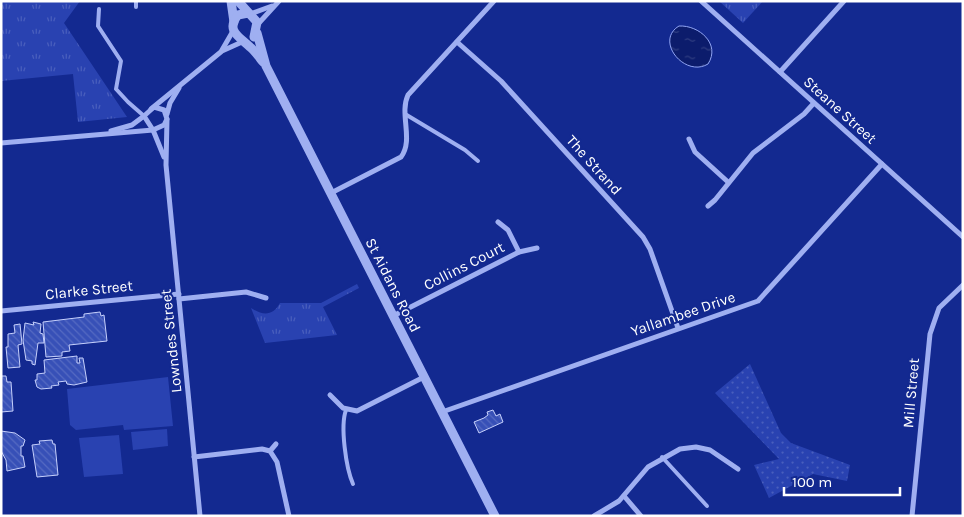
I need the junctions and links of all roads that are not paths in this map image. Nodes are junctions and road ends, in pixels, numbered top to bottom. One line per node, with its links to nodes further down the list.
1 (136, 1): 8 (lane)
2 (231, 1): 11 (street)
3 (238, 1): 10 (street)
4 (494, 1): 14 (street)
5 (701, 1): 17 (street, Steane Street)
6 (844, 1): 17 (street)
7 (277, 3): 10 (street); 12 (street)
8 (136, 7)
9 (99, 10): 22 (lane)
10 (249, 14): 11 (street); 12 (street)
11 (233, 27): 13 (street); 15 (street)
12 (257, 28): 13 (street); 16 (street, St Aidans Road)
13 (244, 42): 15 (street); 16 (street, St Aidans Road)
14 (457, 42): 21 (street); 43 (street, The Strand)
15 (222, 51): 18 (street)
16 (266, 66): 32 (street, St Aidans Road)
17 (780, 72): 19 (street, Steane Street)
18 (181, 86): 20 (street); 23 (street)
19 (814, 103): 29 (street, Steane Street); 31 (street)
20 (151, 108): 22 (street); 23 (street)
21 (405, 114): 28 (lane); 32 (street)
22 (144, 116): 24 (street); 25 (street)
23 (167, 118): 24 (street); 30 (street, Lowndes Street)
24 (153, 130): 25 (street); 30 (street, Lowndes Street)
25 (103, 133): 27 (street)
26 (689, 139): 31 (street)
27 (1, 143)
28 (478, 162)
29 (882, 164): 35 (street, Steane Street); 43 (street, Yallambee Drive)
30 (166, 165): 39 (street, Lowndes Street)
31 (728, 182): 33 (street)
32 (331, 193): 42 (street, St Aidans Road)
33 (708, 206)
34 (498, 222): 37 (street, Collins Court)
35 (963, 237)
36 (537, 248): 37 (street, Collins Court)
37 (519, 252): 42 (street, Collins Court)
38 (963, 285): 61 (street, Mill Street)
39 (179, 296): 40 (street, Clarke Street); 41 (street, Clarke Street); 50 (street, Lowndes Street)
40 (266, 298)
41 (1, 311)
42 (393, 316): 44 (street, St Aidans Road)
43 (678, 328): 47 (street, Yallambee Drive)
44 (424, 377): 46 (street); 47 (street, St Aidans Road)
45 (330, 395): 46 (street)
46 (346, 410): 53 (lane)
47 (442, 412): 58 (street, St Aidans Road)
48 (276, 444): 49 (street)
49 (270, 451): 50 (street); 57 (street)
50 (194, 457): 56 (street, Lowndes Street)
51 (662, 457): 52 (street); 54 (street); 55 (lane)
52 (738, 469)
53 (353, 484)
54 (624, 496): 59 (street); 60 (street)
55 (707, 506)
56 (200, 516)
57 (289, 516)
58 (495, 516)
59 (594, 516)
60 (641, 516)
61 (912, 516)

